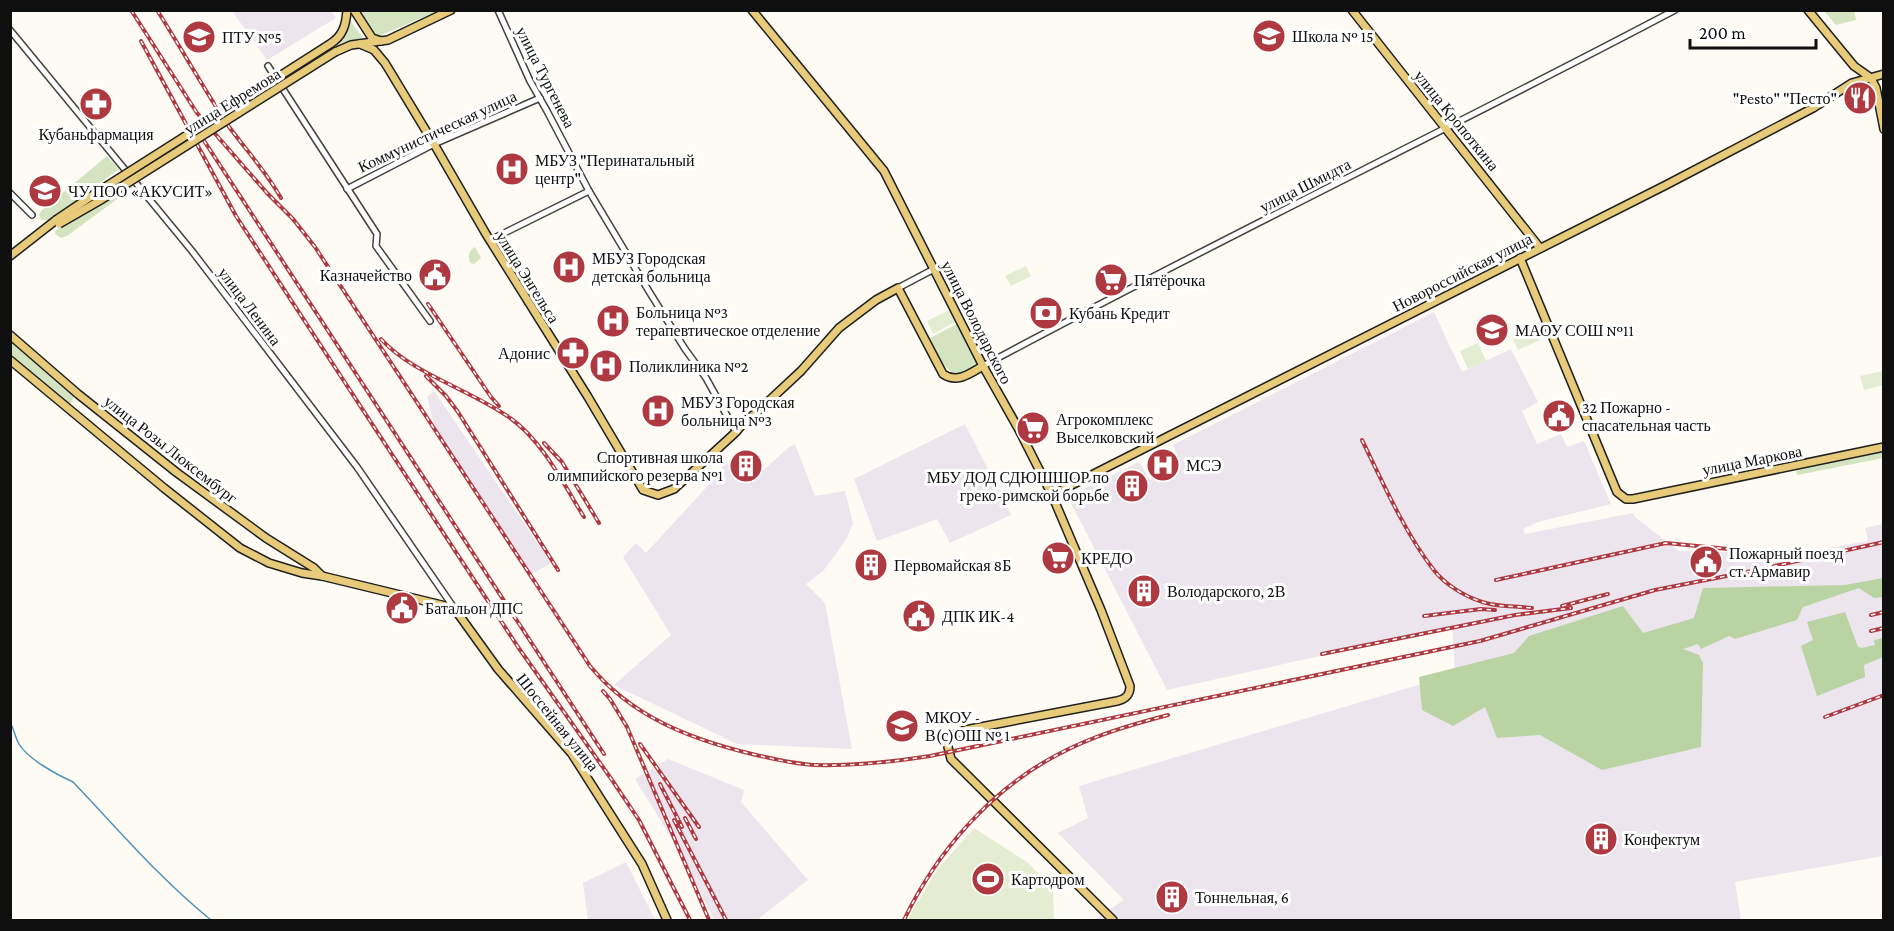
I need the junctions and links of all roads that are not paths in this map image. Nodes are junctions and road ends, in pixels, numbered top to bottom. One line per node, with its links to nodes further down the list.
1 (347, 10): 24 (main road, улица Ефремова, bridge)
2 (354, 10): 10 (main road)
3 (451, 10): 10 (main road, улица Ефремова)
4 (498, 10): 16 (street, улица Тургенева)
5 (752, 10): 29 (main road, улица Володарского)
6 (1352, 10): 17 (main road, улица Кропоткина)
7 (1675, 10): 17 (street, улица Шмидта)
8 (1808, 10): 15 (main road)
9 (10, 30): 39 (street, улица Ленина)
10 (387, 40): 11 (main road, улица Ефремова); 12 (main road)
11 (360, 44): 12 (main road); 24 (main road, улица Ефремова, bridge)
12 (385, 63): 19 (main road, улица Энгельса)
13 (268, 66): 20 (street)
14 (1884, 74): 15 (main road, Новороссийская улица)
15 (1872, 78): 18 (main road); 26 (main road, Новороссийская улица)
16 (540, 98): 19 (street, Коммунистическая улица); 21 (street, улица Тургенева)
17 (1445, 128): 26 (main road, улица Кропоткина); 34 (street, улица Шмидта)
18 (1884, 129)
19 (434, 144): 20 (street, Коммунистическая улица); 25 (main road, улица Энгельса)
20 (347, 189): 31 (street)
21 (589, 191): 25 (street); 35 (street, улица Тургенева)
22 (10, 193): 23 (street)
23 (32, 215)
24 (58, 222): 27 (main road, улица Ефремова)
25 (490, 240): 35 (main road, улица Энгельса)
26 (1540, 248): 28 (main road, Новороссийская улица)
27 (10, 255)
28 (1520, 258): 36 (main road, улица Маркова); 37 (main road, Новороссийская улица)
29 (934, 269): 30 (street); 34 (main road, улица Володарского)
30 (898, 288): 34 (main road, улица Шмидта); 35 (main road)
31 (430, 321)
32 (10, 335): 38 (main road, улица Розы Люксембург)
33 (10, 360): 38 (main road, улица Розы Люксембург)
34 (983, 366): 37 (main road, улица Володарского)
35 (736, 432)
36 (1884, 447)
37 (1052, 495): 41 (main road, улица Володарского)
38 (322, 576): 39 (main road, улица Розы Люксембург)
39 (454, 608): 40 (main road, Шоссейная улица)
40 (667, 921)
41 (1113, 921)

